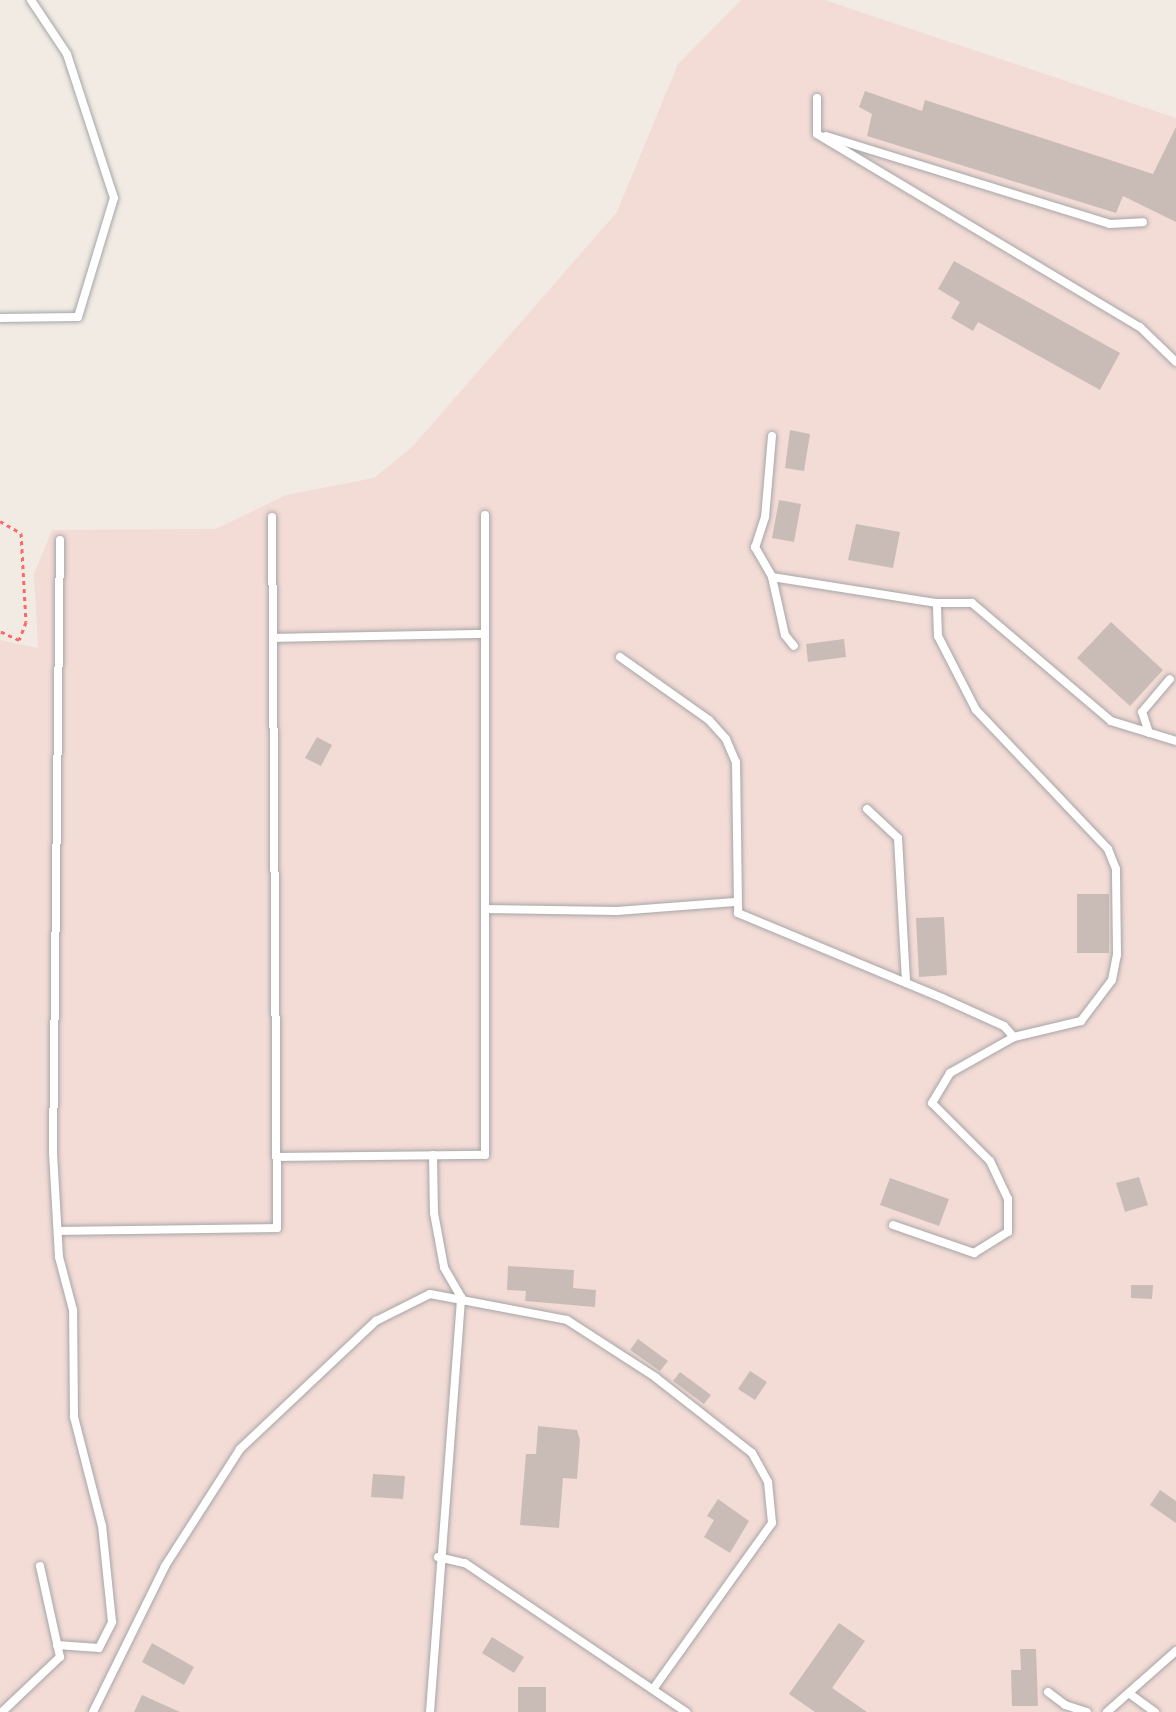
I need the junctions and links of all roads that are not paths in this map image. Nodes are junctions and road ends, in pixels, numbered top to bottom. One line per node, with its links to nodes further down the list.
1 (31, 0): 5 (lane)
2 (817, 98): 3 (lane)
3 (817, 134): 4 (lane); 6 (lane)
4 (1143, 222)
5 (0, 318)
6 (1176, 362)
7 (772, 436): 11 (lane)
8 (485, 515): 13 (lane)
9 (272, 517): 14 (lane)
10 (60, 540): 28 (lane)
11 (772, 577): 12 (lane); 15 (lane)
12 (937, 603): 18 (lane); 24 (lane)
13 (485, 634): 14 (lane); 22 (lane)
14 (273, 638): 26 (lane)
15 (794, 646)
16 (620, 657): 21 (lane)
17 (1170, 679): 18 (lane)
18 (1149, 733): 19 (lane)
19 (1176, 741)
20 (867, 809): 23 (lane)
21 (735, 902): 22 (lane); 23 (lane)
22 (485, 909): 25 (lane)
23 (906, 983): 24 (lane)
24 (1014, 1037): 27 (lane)
25 (433, 1155): 26 (lane); 29 (lane)
26 (277, 1157): 28 (lane)
27 (893, 1225)
28 (58, 1231): 32 (lane)
29 (461, 1297): 30 (lane); 34 (lane); 38 (lane)
30 (438, 1557): 34 (lane); 39 (lane)
31 (40, 1566): 32 (lane)
32 (57, 1645): 37 (lane)
33 (1176, 1651): 36 (lane)
34 (653, 1689): 40 (lane)
35 (1048, 1692): 41 (lane)
36 (1130, 1694): 42 (lane); 43 (lane)
37 (2, 1712)
38 (93, 1712)
39 (430, 1712)
40 (686, 1712)
41 (1087, 1712)
42 (1107, 1712)
43 (1155, 1712)

